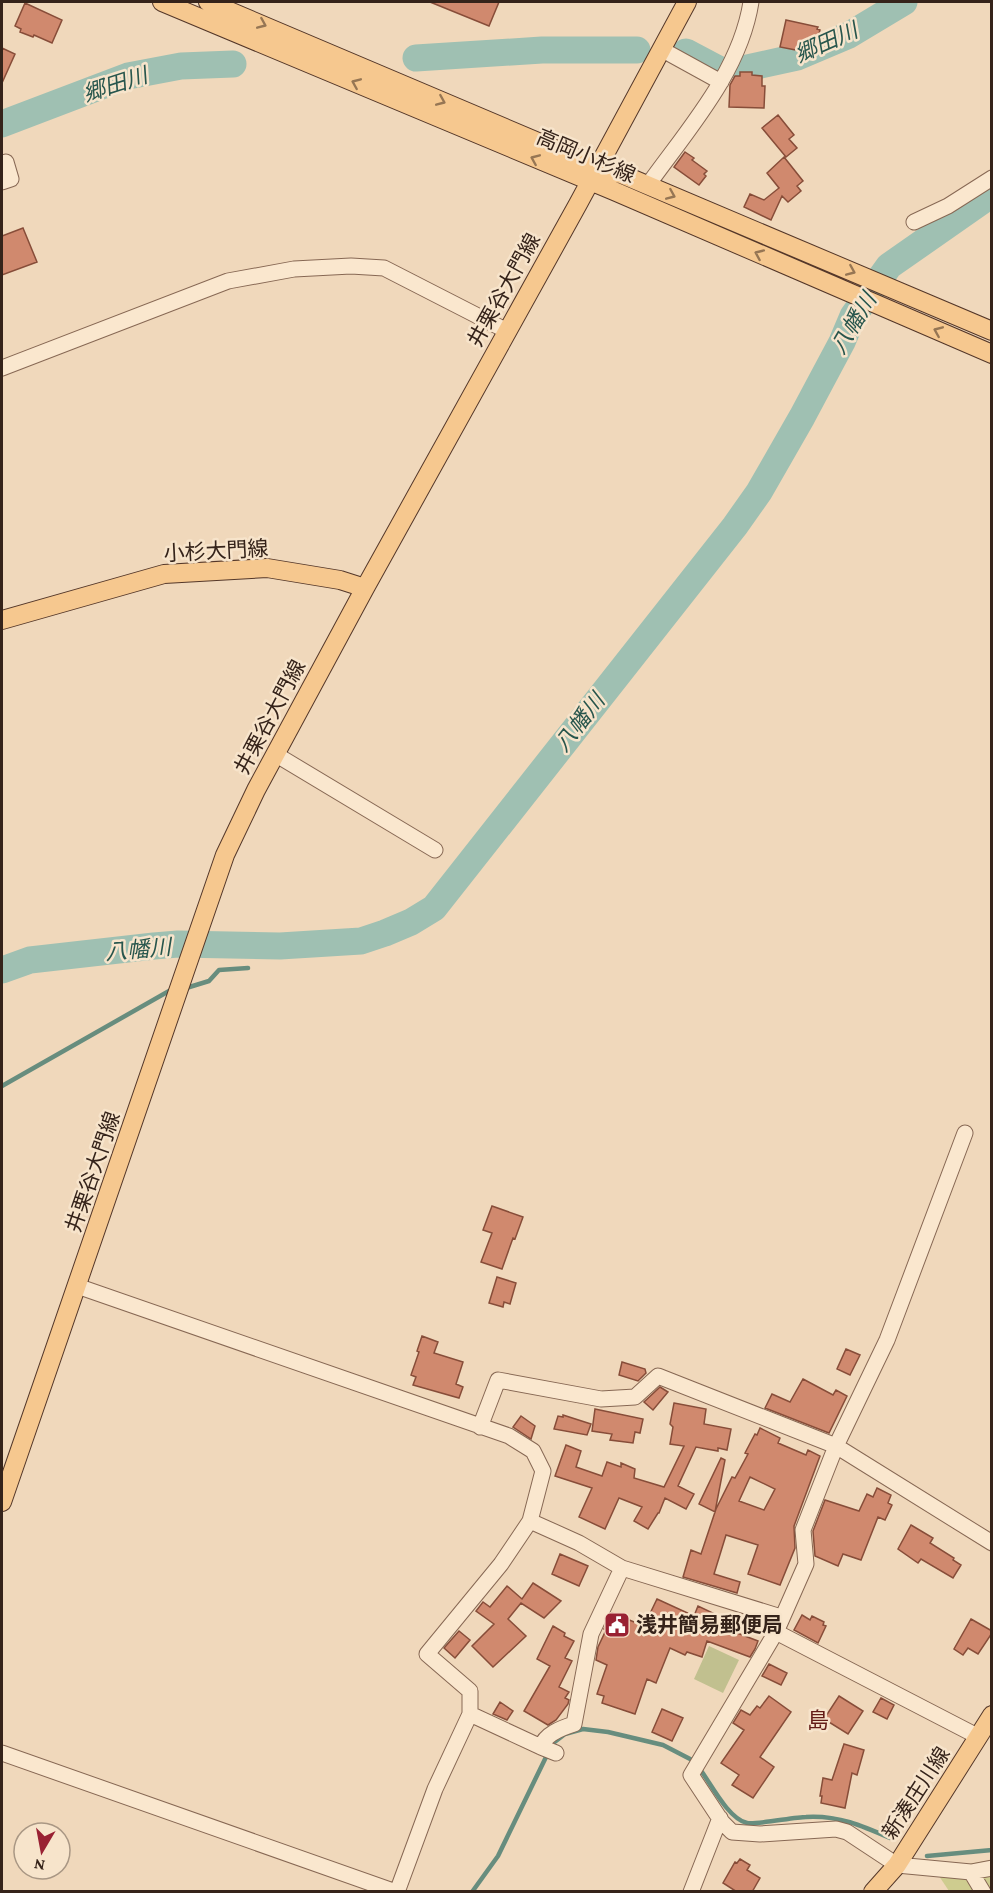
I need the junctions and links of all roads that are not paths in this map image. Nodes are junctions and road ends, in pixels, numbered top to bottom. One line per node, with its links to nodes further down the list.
1 (162, 2): 8 (main road, 高岡小杉線, one-way to 1)
2 (208, 2): 8 (main road, 高岡小杉線, one-way to 8)
3 (687, 2): 5 (main road, 井栗谷大門線)
4 (751, 2): 6 (street)
5 (661, 49): 6 (street); 8 (main road, 井栗谷大門線)
6 (721, 82): 11 (street)
7 (2, 164): 10 (street)
8 (593, 175): 11 (main road, 高岡小杉線); 13 (main road, 井栗谷大門線); 15 (main road, 高岡小杉線, one-way to 8)
9 (992, 178): 12 (street)
10 (2, 182)
11 (648, 185): 14 (main road, 高岡小杉線, one-way to 14)
12 (914, 222)
13 (507, 331): 16 (street); 17 (main road, 井栗谷大門線)
14 (992, 331)
15 (992, 354)
16 (2, 368)
17 (365, 588): 18 (main road, 小杉大門線); 19 (main road, 井栗谷大門線)
18 (2, 620)
19 (275, 754): 20 (street); 22 (main road, 井栗谷大門線)
20 (435, 850)
21 (964, 1133): 24 (street)
22 (77, 1286): 23 (street); 25 (main road, 井栗谷大門線)
23 (480, 1427): 24 (street); 26 (street)
24 (836, 1446): 27 (street); 29 (street)
25 (2, 1502)
26 (530, 1521): 28 (street); 31 (street)
27 (992, 1543)
28 (622, 1568): 29 (street); 34 (street)
29 (781, 1617): 30 (street)
30 (776, 1632): 33 (street); 37 (street)
31 (470, 1714): 34 (street); 41 (street)
32 (992, 1715): 33 (main road, 新湊庄川線)
33 (979, 1737): 38 (main road, 新湊庄川線)
34 (541, 1747): 36 (street)
35 (2, 1753): 41 (street)
36 (556, 1753)
37 (720, 1818): 38 (street); 42 (street)
38 (897, 1865): 40 (street); 43 (main road, 新湊庄川線)
39 (992, 1868): 40 (street)
40 (970, 1872): 44 (street)
41 (397, 1892)
42 (691, 1892)
43 (873, 1892)
44 (983, 1892)

